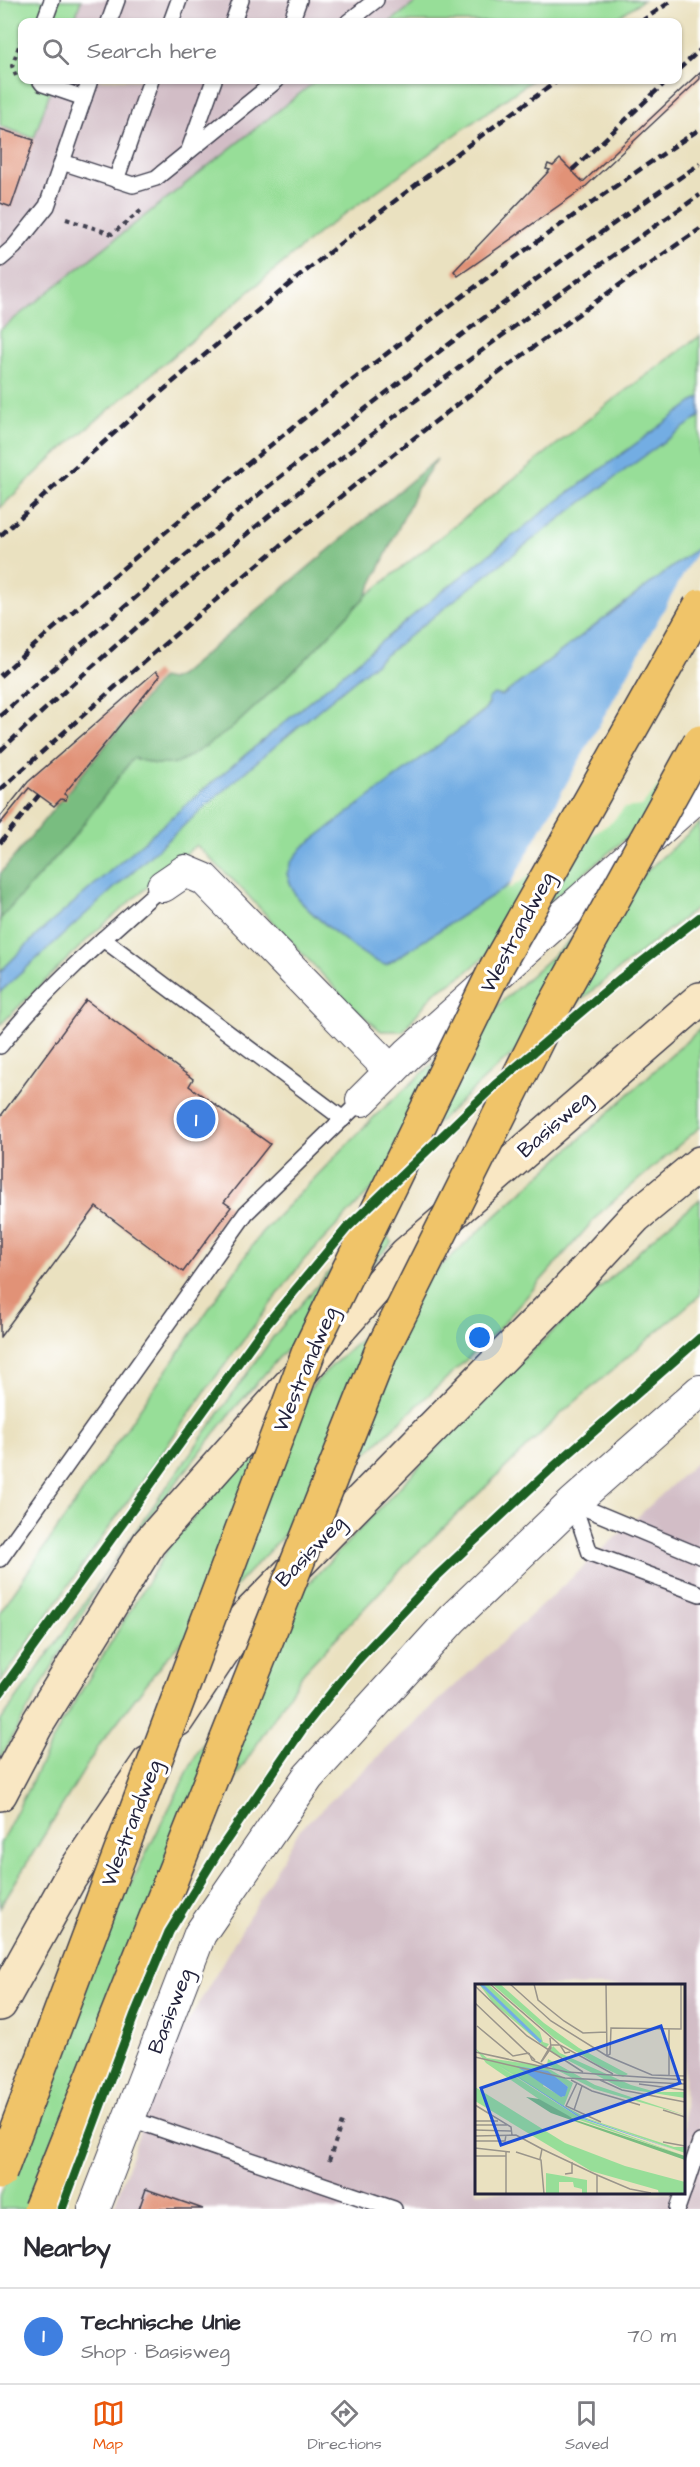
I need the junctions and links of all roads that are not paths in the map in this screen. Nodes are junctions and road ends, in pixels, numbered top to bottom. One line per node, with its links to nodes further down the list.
1 (52, 0): 8 (lane)
2 (117, 0): 9 (lane)
3 (179, 0): 10 (lane)
4 (241, 0): 11 (lane)
5 (298, 0): 12 (lane)
6 (357, 0): 13 (lane)
7 (376, 0): 14 (lane)
8 (45, 18)
9 (111, 18)
10 (172, 18)
11 (234, 18)
12 (292, 18)
13 (350, 18)
14 (354, 18)
15 (43, 84): 20 (lane)
16 (89, 84): 20 (lane)
17 (150, 84): 23 (lane)
18 (213, 84): 21 (lane)
19 (270, 84): 21 (lane)
20 (84, 98): 22 (lane)
21 (189, 151): 23 (lane)
22 (62, 162): 23 (lane); 24 (lane)
23 (116, 180)
24 (0, 259)
25 (700, 606): 44 (highway, Westrandweg, bridge)
26 (700, 742): 47 (highway, bridge)
27 (700, 794): 32 (street)
28 (164, 886): 29 (lane); 32 (street)
29 (103, 939): 31 (lane); 33 (lane)
30 (700, 999): 40 (main road, Basisweg)
31 (0, 1046)
32 (391, 1071): 33 (street)
33 (352, 1109): 38 (lane)
34 (700, 1163): 41 (main road, Basisweg)
35 (700, 1391): 36 (street, Basisweg)
36 (573, 1503): 37 (lane); 39 (lane); 42 (street, Basisweg)
37 (700, 1556)
38 (0, 1559)
39 (700, 1594)
40 (0, 1794)
41 (0, 2004)
42 (128, 2118): 48 (street, Basisweg); 49 (lane)
43 (700, 2142): 45 (lane)
44 (0, 2173)
45 (685, 2185)
46 (682, 2194): 50 (lane)
47 (40, 2209)
48 (94, 2209)
49 (394, 2209)
50 (677, 2209)

